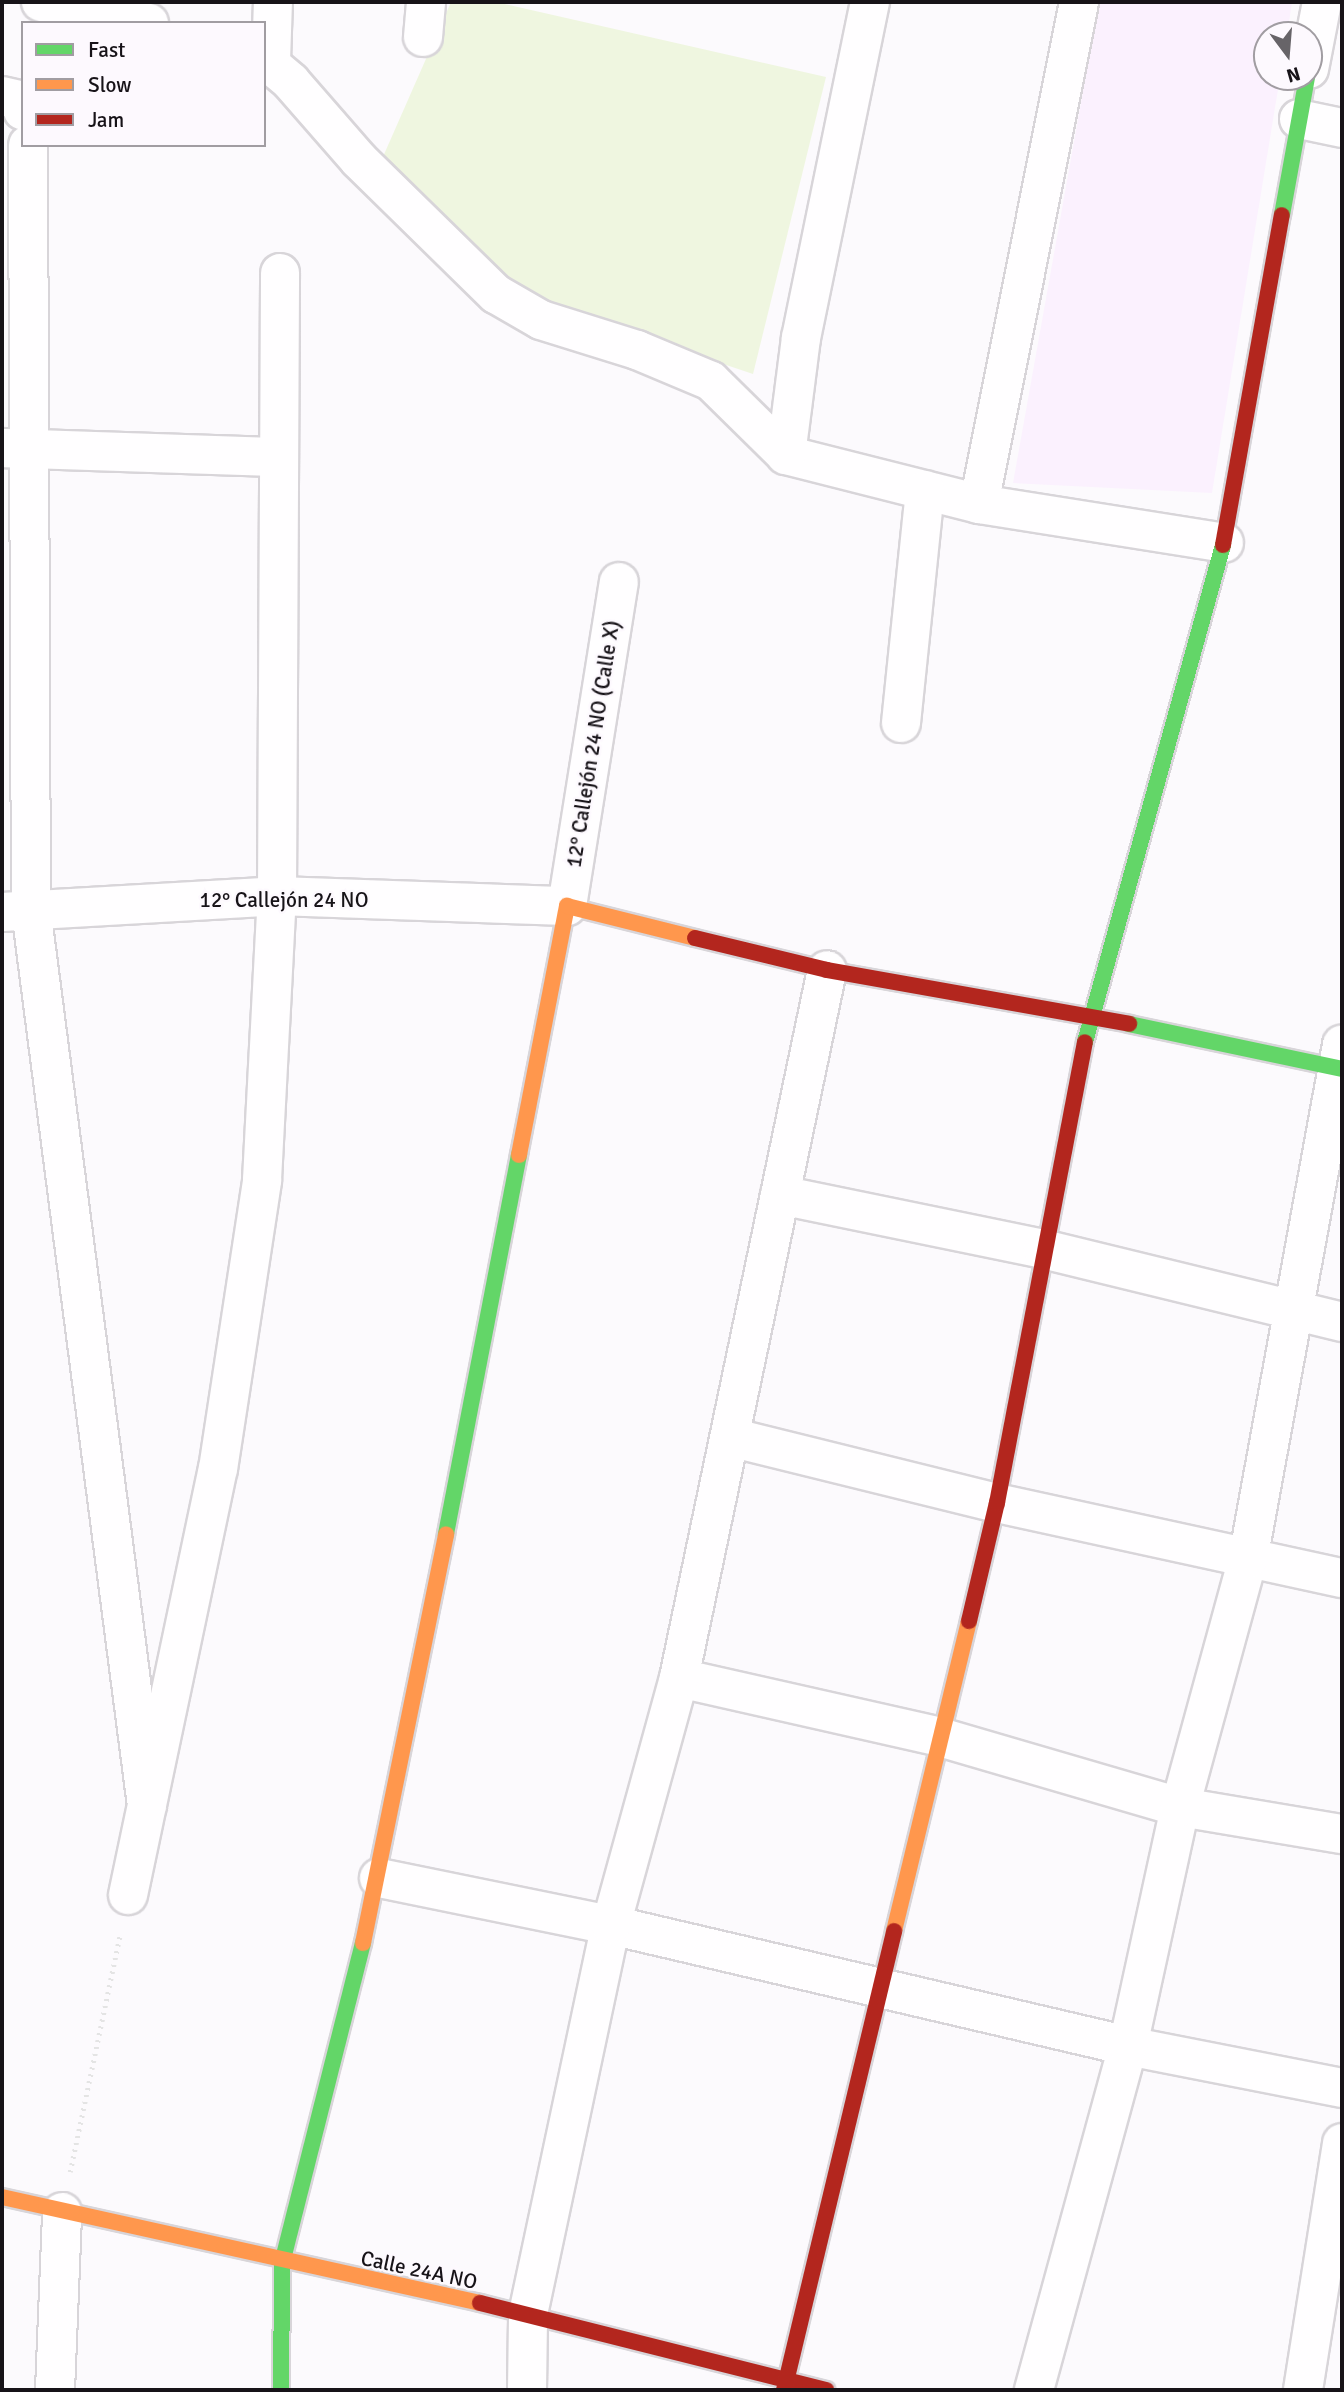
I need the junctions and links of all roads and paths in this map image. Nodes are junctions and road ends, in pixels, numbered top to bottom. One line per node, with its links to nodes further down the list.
1 (40, 2): 6 (street)
2 (273, 2): 8 (street)
3 (870, 2): 17 (street)
4 (1079, 2): 20 (street)
5 (1322, 2): 7 (street)
6 (139, 21)
7 (1318, 21)
8 (268, 60): 17 (street)
9 (1304, 91): 12 (street)
10 (2, 96): 11 (street)
11 (21, 104)
12 (1299, 119): 13 (street); 21 (street)
13 (1342, 128)
14 (28, 147): 16 (street)
15 (280, 273): 18 (street)
16 (14, 448): 18 (street); 26 (street)
17 (786, 455): 19 (street)
18 (278, 457): 24 (street)
19 (925, 490): 20 (street); 23 (street)
20 (979, 505): 21 (street)
21 (1224, 543): 28 (street)
22 (619, 582): 25 (street, 12° Callejón 24 NO (Calle X))
23 (901, 723)
24 (277, 896): 25 (street, 12° Callejón 24 NO); 26 (street, 12° Callejón 24 NO); 40 (street)
25 (567, 906): 27 (street); 43 (street)
26 (17, 911): 40 (street)
27 (827, 970): 28 (street); 30 (street)
28 (1090, 1016): 29 (street); 31 (street)
29 (1341, 1061): 32 (street)
30 (780, 1195): 31 (street); 34 (street)
31 (1043, 1249): 32 (street); 35 (street)
32 (1294, 1312): 33 (street); 36 (street)
33 (1342, 1322)
34 (730, 1437): 35 (street); 38 (street)
35 (997, 1503): 36 (street); 39 (street)
36 (1248, 1559): 37 (street); 41 (street)
37 (1342, 1578)
38 (679, 1678): 39 (street); 45 (street)
39 (940, 1737): 41 (street); 46 (street)
40 (147, 1806): 44 (street)
41 (1180, 1807): 42 (street); 47 (street)
42 (1342, 1834)
43 (379, 1878): 45 (street); 52 (street)
44 (128, 1895): 51 (path)
45 (611, 1924): 46 (street); 53 (street)
46 (879, 1990): 47 (street); 54 (street)
47 (1128, 2046): 48 (street); 59 (street)
48 (1342, 2088)
49 (1342, 2143): 60 (street)
50 (2, 2197): 51 (street, Calle 24A NO)
51 (62, 2212): 52 (street, Calle 24A NO); 55 (street)
52 (282, 2263): 53 (street, Calle 24A NO); 56 (street)
53 (527, 2314): 54 (street, Calle 24A NO); 57 (street)
54 (785, 2386): 58 (street, Calle 24A NO)
55 (55, 2390)
56 (281, 2390)
57 (527, 2390)
58 (826, 2390)
59 (1034, 2390)
60 (1303, 2390)

